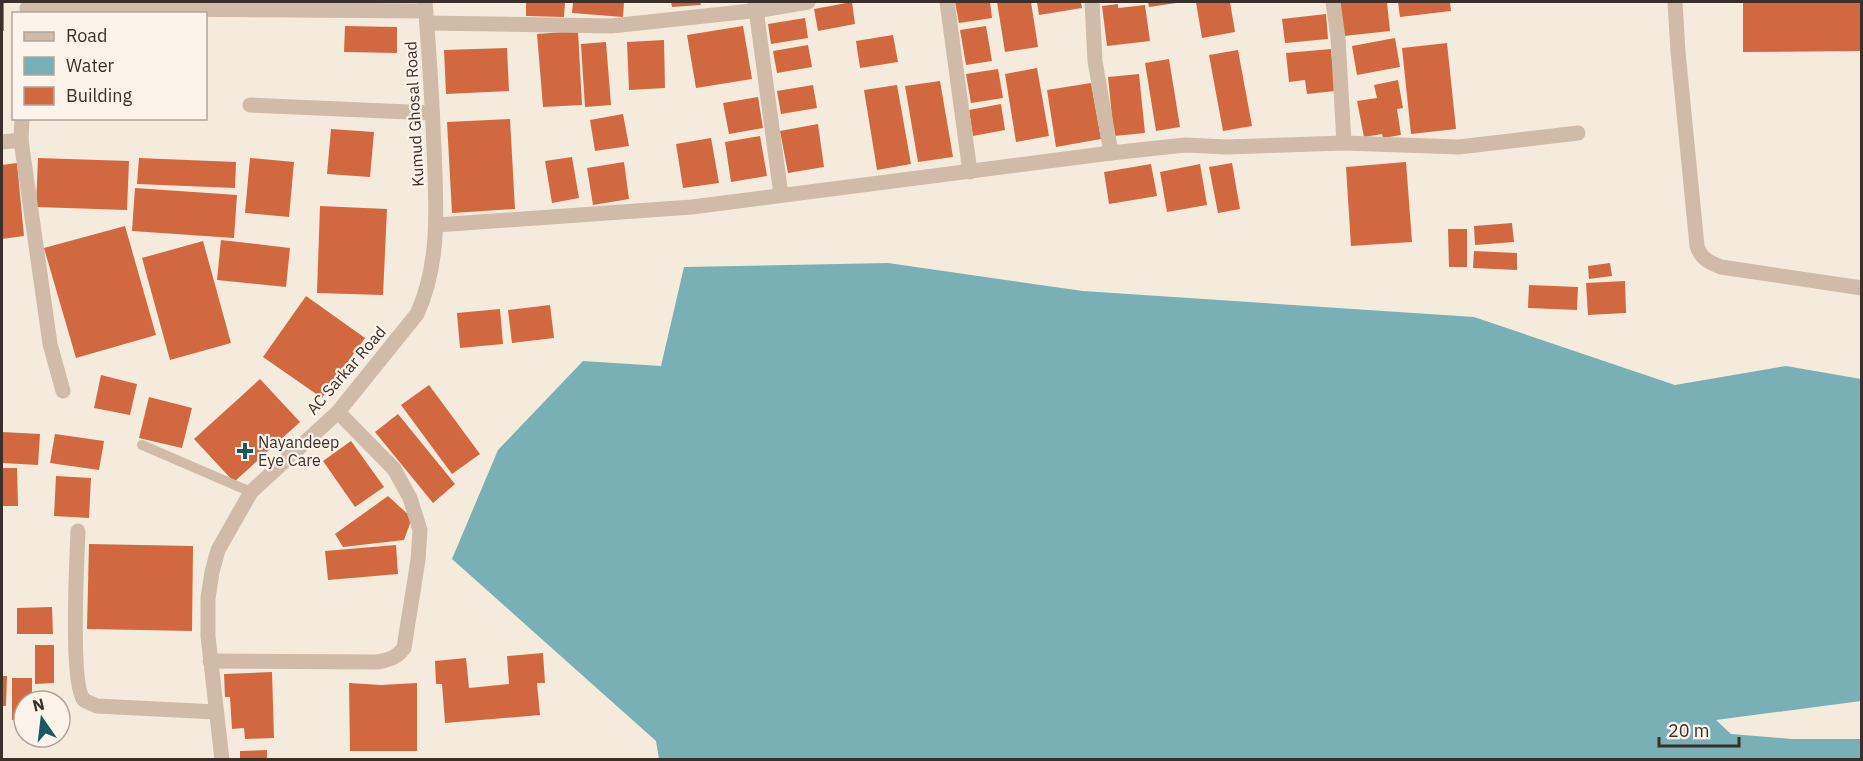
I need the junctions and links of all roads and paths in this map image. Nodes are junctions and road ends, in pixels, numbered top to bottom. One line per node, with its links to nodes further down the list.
1 (808, 2): 6 (street)
2 (947, 2): 17 (street)
3 (1092, 2): 16 (street)
4 (1333, 2): 15 (street)
5 (1675, 2): 20 (street)
6 (755, 6): 8 (street); 18 (street)
7 (27, 8): 8 (street)
8 (426, 12): 10 (street, Kumud Ghosal Road)
9 (250, 105): 10 (street)
10 (432, 113): 19 (street, Kumud Ghosal Road)
11 (22, 120): 13 (street)
12 (1578, 133): 15 (street)
13 (21, 140): 14 (street); 21 (street)
14 (2, 142)
15 (1344, 143): 16 (street)
16 (1111, 153): 17 (street)
17 (970, 172): 18 (street)
18 (781, 195): 19 (street)
19 (437, 225): 22 (street, AC Sarkar Road)
20 (1862, 288)
21 (63, 391)
22 (338, 412): 24 (street, AC Sarkar Road); 26 (street)
23 (142, 446): 24 (lane)
24 (251, 492): 26 (street, AC Sarkar Road)
25 (78, 531): 27 (street)
26 (210, 661): 27 (street, AC Sarkar Road)
27 (216, 712): 28 (street, AC Sarkar Road)
28 (222, 759)

